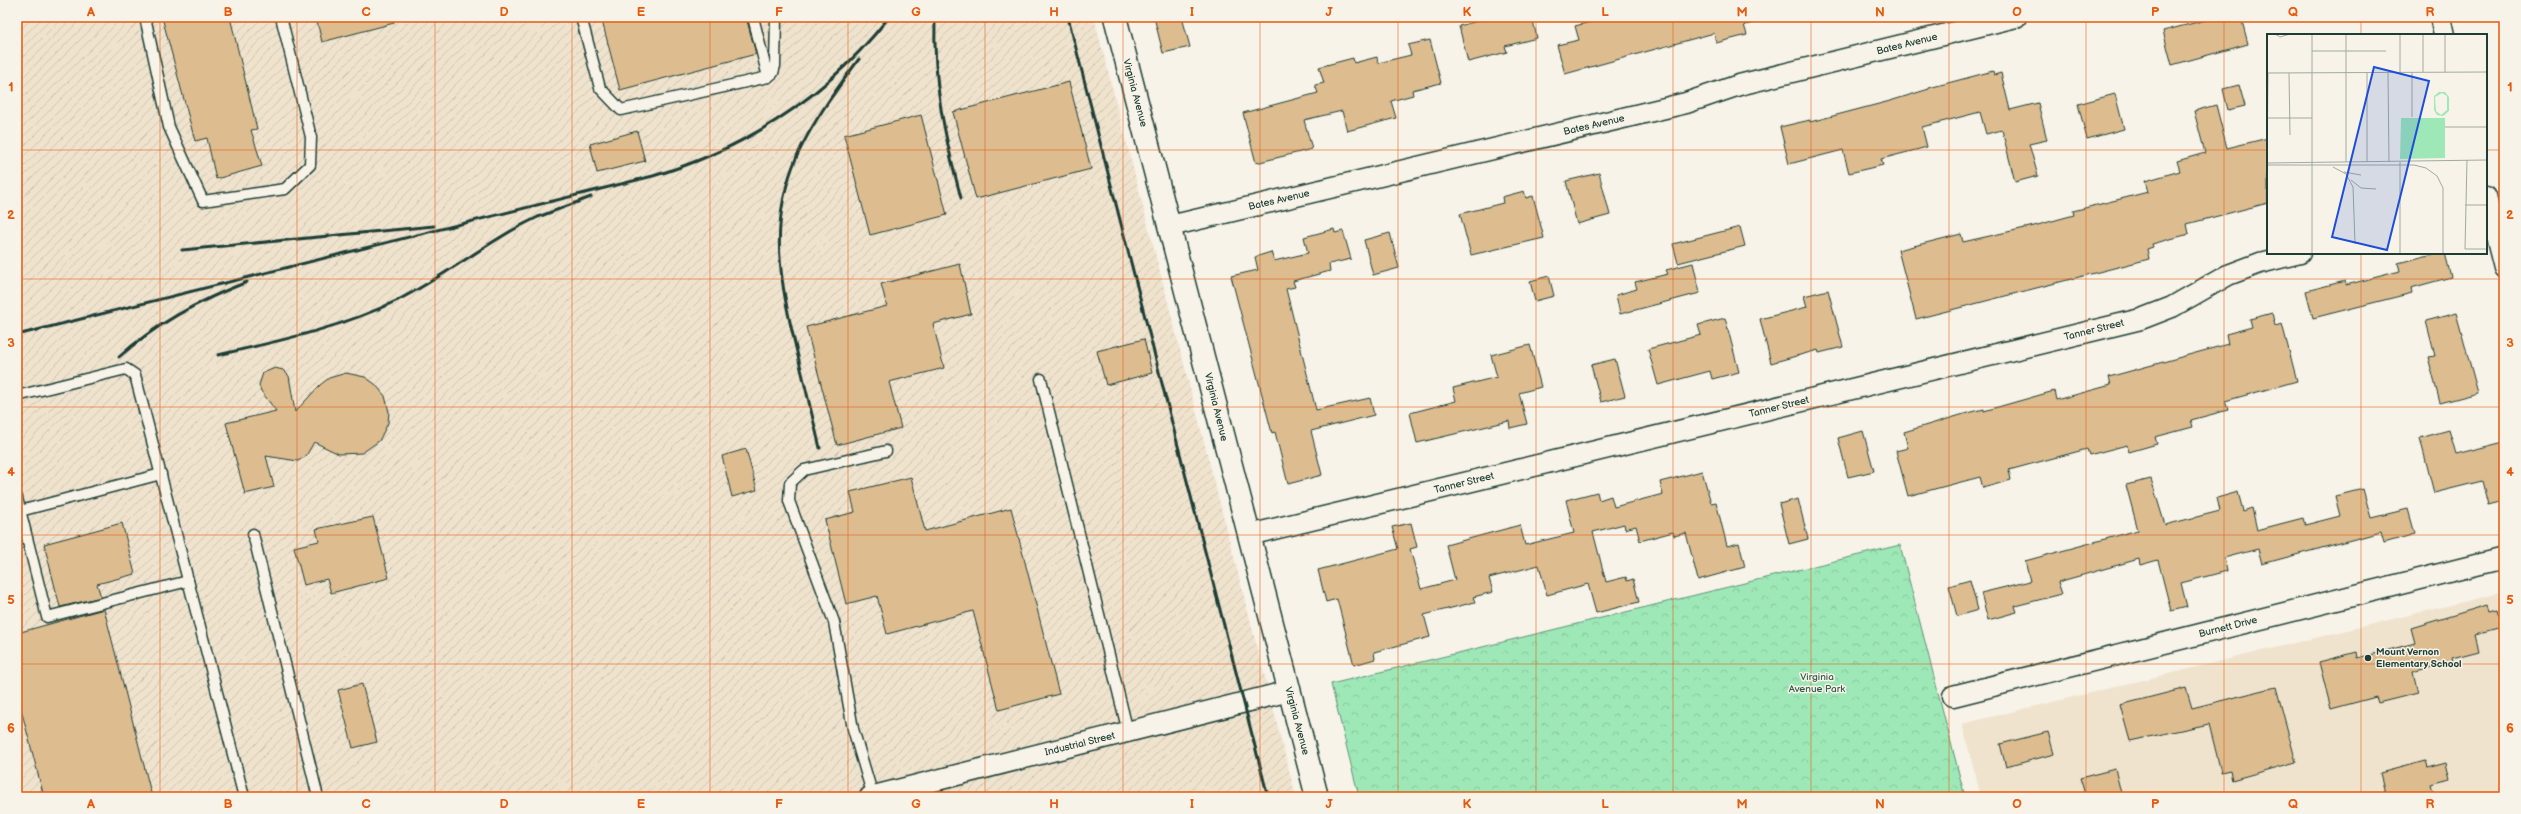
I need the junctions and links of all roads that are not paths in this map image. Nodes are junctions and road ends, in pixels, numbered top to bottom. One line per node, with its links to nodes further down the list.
1 (145, 17): 2 (lane)
2 (280, 17)
3 (581, 17): 10 (lane)
4 (753, 17): 10 (lane)
5 (776, 17): 10 (lane)
6 (1115, 17): 12 (street, Virginia Avenue)
7 (2016, 17): 12 (street, Bates Avenue)
8 (2440, 17): 9 (street)
9 (2444, 34)
10 (768, 77)
11 (2487, 203): 14 (street)
12 (1170, 226): 22 (street, Virginia Avenue)
13 (2296, 254): 22 (street, Tanner Street)
14 (2504, 268)
15 (1041, 379): 27 (lane)
16 (17, 396): 18 (lane)
17 (886, 451): 31 (lane)
18 (161, 474): 20 (lane); 24 (lane)
19 (17, 498): 20 (lane)
20 (20, 511): 24 (lane)
21 (253, 534): 30 (lane)
22 (1249, 534): 25 (street, Virginia Avenue)
23 (2504, 558): 26 (street, Burnett Drive)
24 (188, 581): 29 (lane)
25 (1289, 691): 27 (street, Industrial Street); 32 (street, Virginia Avenue)
26 (1952, 696)
27 (1128, 732): 28 (street, Industrial Street)
28 (916, 792): 31 (street, Industrial Street)
29 (244, 797)
30 (318, 797)
31 (872, 797)
32 (1317, 797)

